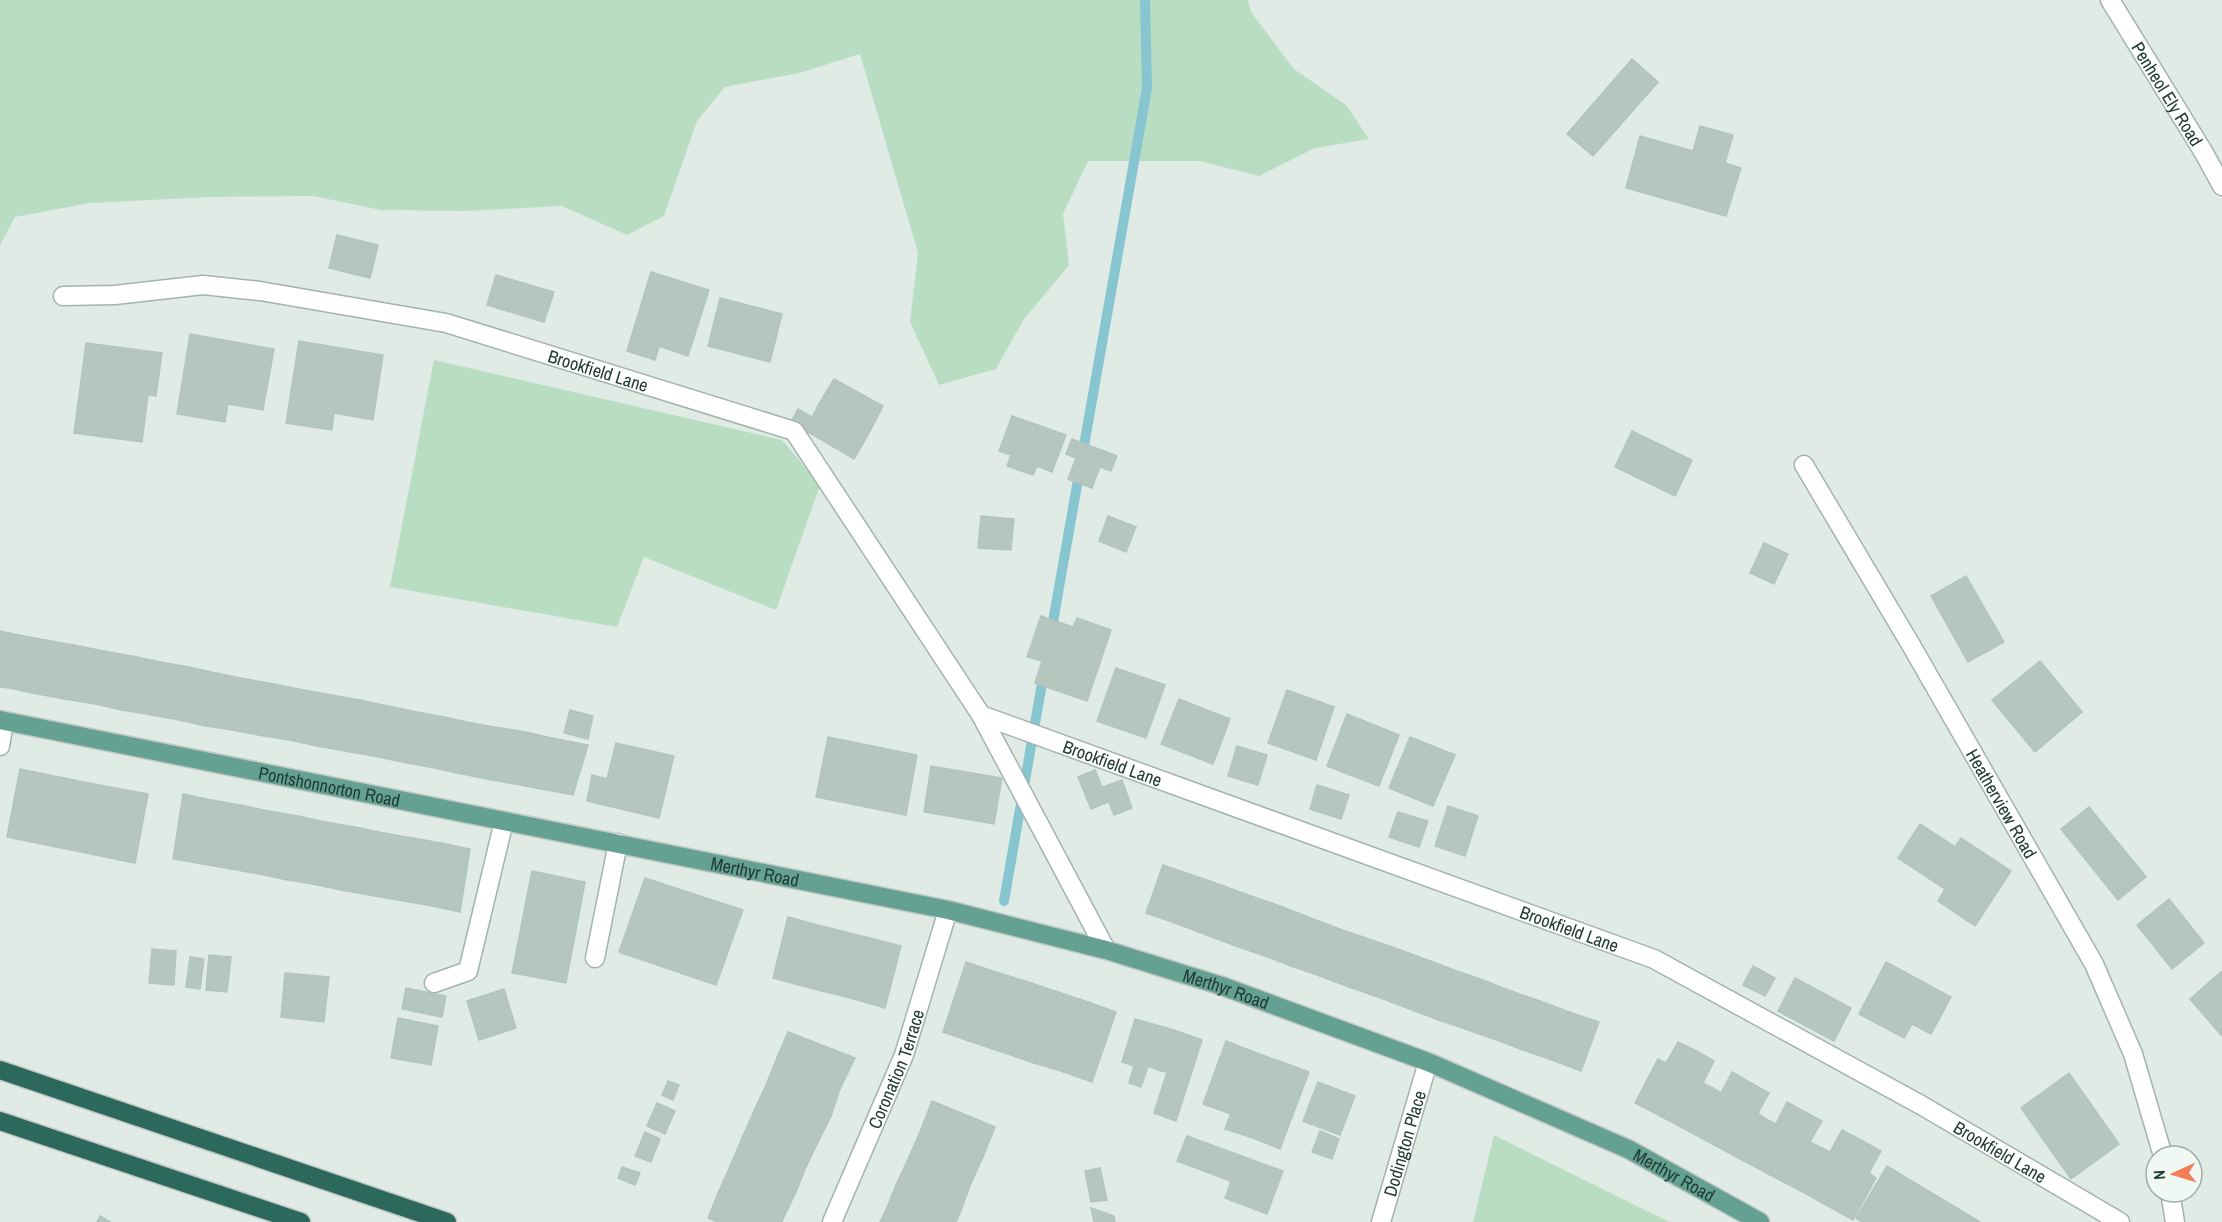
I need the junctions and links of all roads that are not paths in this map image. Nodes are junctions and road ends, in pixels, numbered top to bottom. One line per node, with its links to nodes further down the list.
1 (2110, 0): 2 (street, Penheol Ely Road)
2 (2222, 186)
3 (63, 296): 5 (street, Brookfield Lane)
4 (1804, 465): 18 (street, Heatherview Road)
5 (981, 715): 12 (street, Brookfield Lane); 25 (street, Brookfield Lane)
6 (2, 720): 7 (street); 8 (main road, Pontshonnorton Road)
7 (0, 746)
8 (504, 821): 9 (main road, Pontshonnorton Road); 14 (street)
9 (618, 843): 10 (main road, Pontshonnorton Road); 13 (street)
10 (660, 851): 11 (main road, Merthyr Road)
11 (948, 910): 12 (main road, Merthyr Road); 22 (street, Coronation Terrace)
12 (1106, 950): 15 (main road, Merthyr Road)
13 (594, 958)
14 (434, 982)
15 (1428, 1062): 23 (street, Dodington Place); 24 (main road, Merthyr Road)
16 (0, 1070): 21 (highway)
17 (0, 1121): 20 (highway)
18 (2159, 1144)
19 (2172, 1204): 26 (street)
20 (301, 1222)
21 (447, 1222)
22 (832, 1222)
23 (1381, 1222)
24 (1760, 1222)
25 (2120, 1222)
26 (2175, 1222)

